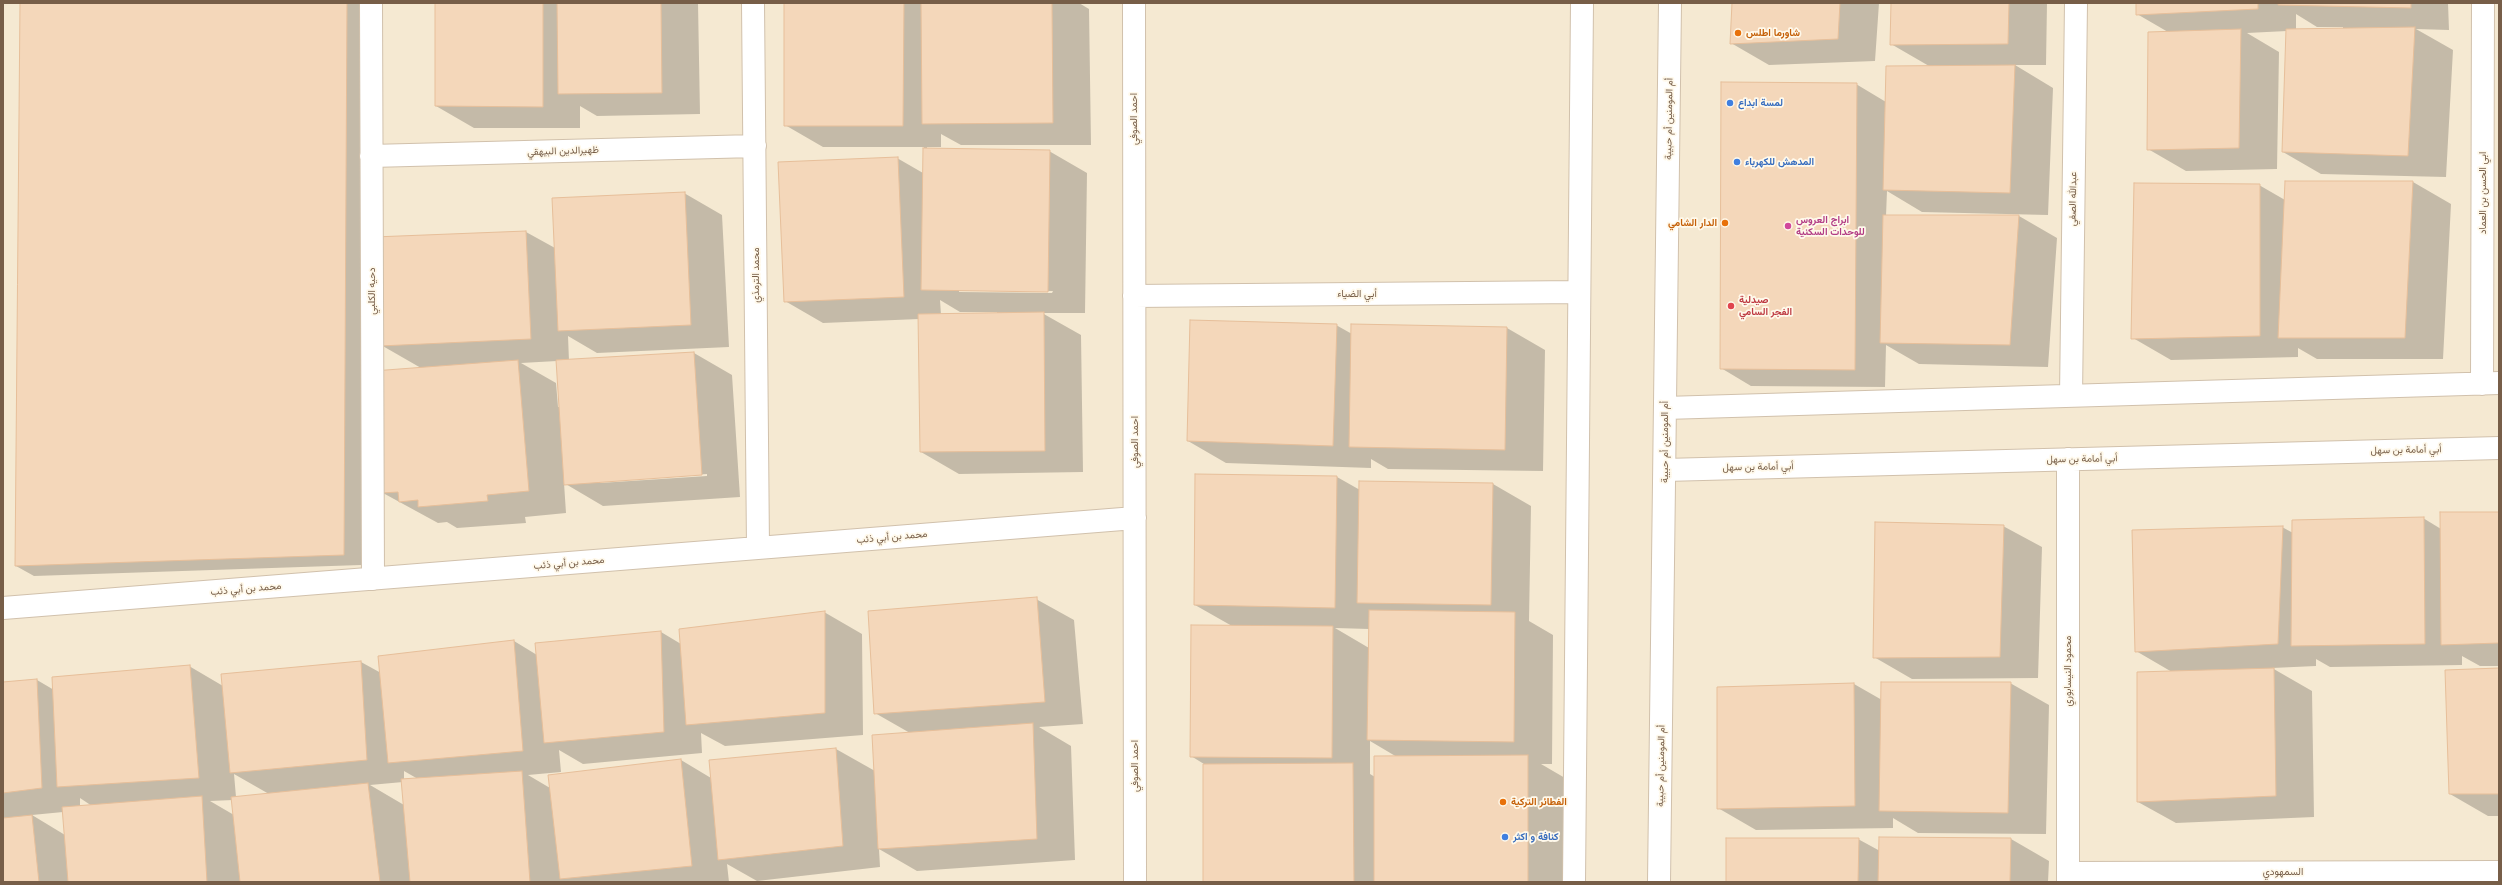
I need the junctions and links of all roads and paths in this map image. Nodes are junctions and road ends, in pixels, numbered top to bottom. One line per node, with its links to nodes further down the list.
1 (371, 3): 10 (street, دحيه الكلبي)
2 (753, 3): 9 (street, محمد الترمذي)
3 (1134, 3): 12 (street, احمد الصوفي)
4 (1582, 3): 11 (street)
5 (1670, 3): 15 (street, أم المومنين أم حبيبة)
6 (2076, 3): 14 (street, عبدالله الصفي)
7 (2483, 3): 8 (street, ابي الحسن بن العماد)
8 (2491, 26): 13 (street, ابي الحسن بن العماد)
9 (755, 146): 10 (street, ظهيرالدين البيهقي); 20 (street, محمد الترمذي)
10 (371, 156): 21 (street, دحيه الكلبي)
11 (1579, 292): 12 (street, أبي الضياء); 26 (street)
12 (1134, 296): 19 (street, احمد الصوفي)
13 (2491, 383): 14 (street)
14 (2071, 396): 15 (street)
15 (1665, 408): 18 (street, أم المومنين أم حبيبة)
16 (2499, 448): 17 (street, أبي أمامة بن سهل)
17 (2068, 459): 18 (street, أبي أمامة بن سهل); 24 (street, محمود النيسابوري)
18 (1665, 470): 27 (street, أم المومنين أم حبيبة)
19 (1135, 518): 20 (street, محمد بن أبي ذئب); 25 (street, احمد الصوفي)
20 (758, 548): 21 (street, محمد بن أبي ذئب)
21 (373, 579): 22 (street, محمد بن أبي ذئب)
22 (3, 608)
23 (2499, 872): 24 (street, السمهودي)
24 (2068, 878)
25 (1135, 882)
26 (1574, 882)
27 (1659, 882)

